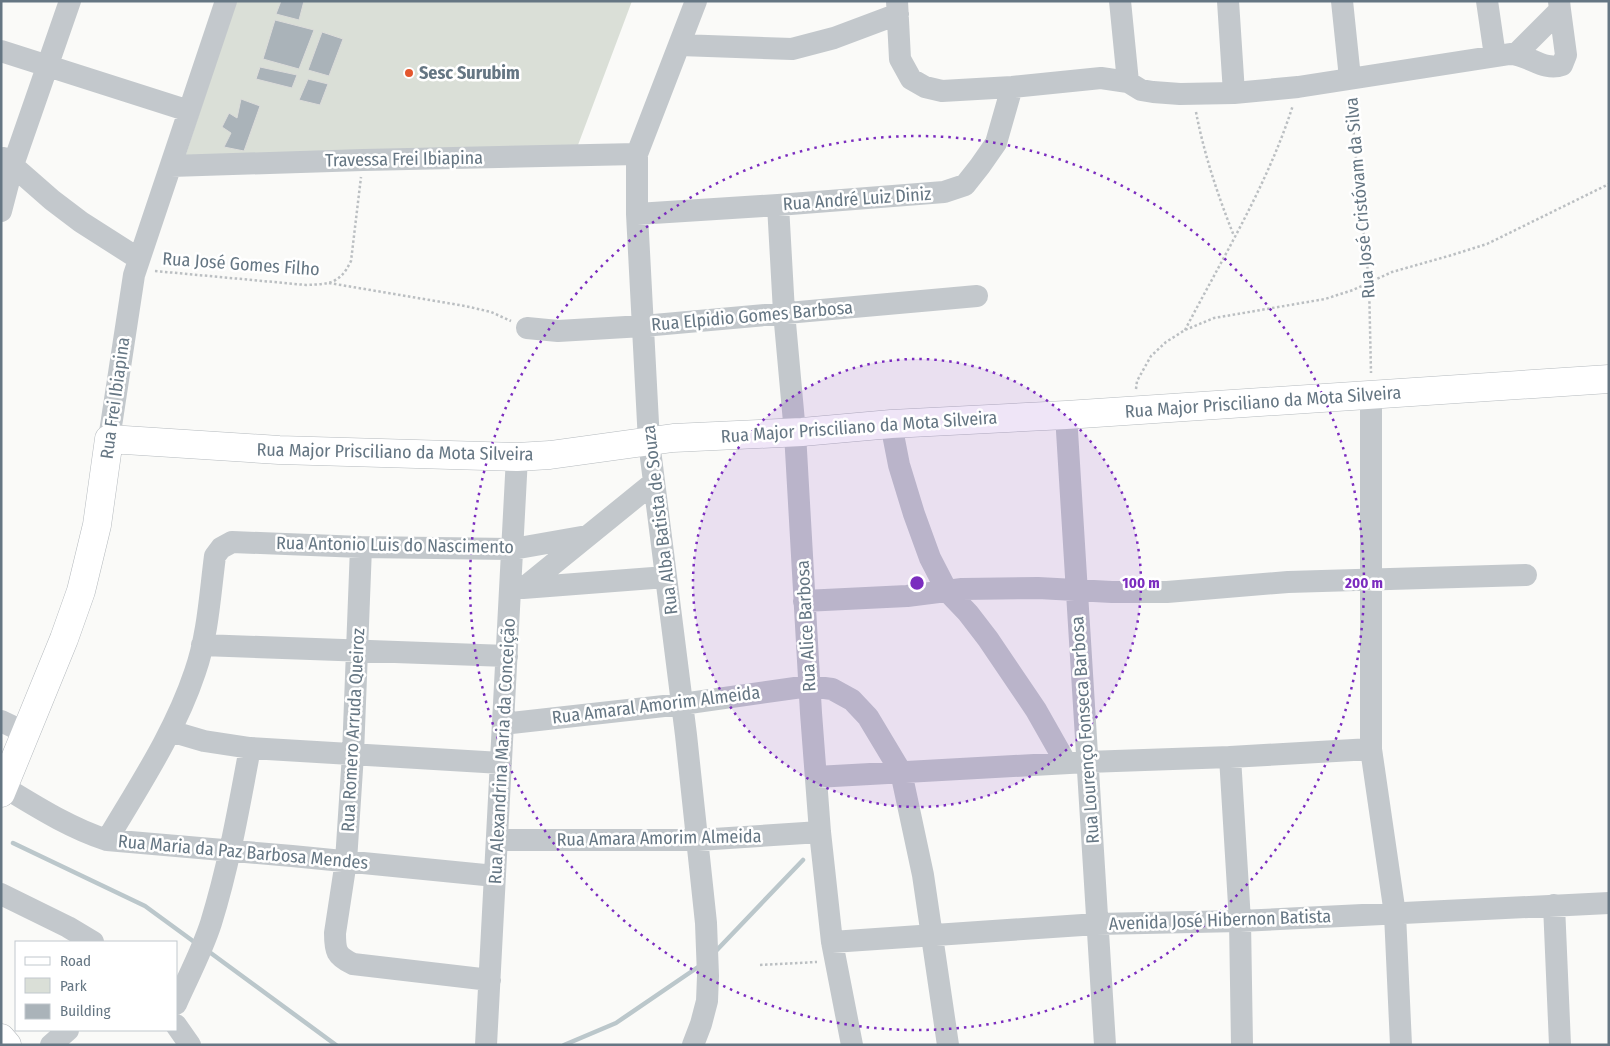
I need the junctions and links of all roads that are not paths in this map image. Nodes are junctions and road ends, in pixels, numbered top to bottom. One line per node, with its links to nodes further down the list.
1 (70, 1): 13 (street)
2 (226, 1): 18 (street, Rua Frei Ibiapina)
3 (696, 1): 10 (street, Rua Alba Batista de Souza)
4 (1120, 1): 15 (street)
5 (1228, 1): 17 (street)
6 (1342, 1): 14 (street, Rua José Cristóvam da Silva)
7 (1488, 1): 12 (street)
8 (1560, 6): 12 (street); 12 (street)
9 (897, 8): 10 (street); 16 (street)
10 (680, 45): 19 (street, Rua Alba Batista de Souza)
11 (1, 51): 13 (street)
12 (1506, 55): 14 (street)
13 (48, 66): 18 (street); 20 (street)
14 (1350, 78): 17 (street)
15 (1128, 82): 16 (street); 17 (street)
16 (1012, 87): 22 (street, Rua André Luiz Diniz)
17 (1234, 93)
18 (189, 111): 21 (street, Rua Frei Ibiapina)
19 (637, 154): 21 (street, Travessa Frei Ibiapina); 24 (street, Rua Alba Batista de Souza)
20 (7, 160): 23 (street); 25 (street)
21 (170, 166): 25 (street, Rua Frei Ibiapina)
22 (778, 205): 24 (street, Rua André Luiz Diniz); 27 (street, Rua Alice Barbosa)
23 (1, 211)
24 (637, 214): 28 (street, Rua Alba Batista de Souza)
25 (138, 263): 35 (street, Rua Frei Ibiapina)
26 (977, 296): 27 (street, Rua Elpidio Gomes Barbosa)
27 (784, 312): 28 (street, Rua Elpidio Gomes Barbosa); 34 (street, Rua Alice Barbosa)
28 (643, 326): 29 (street, Rua Elpidio Gomes Barbosa); 36 (street, Rua Alba Batista de Souza)
29 (527, 328)
30 (1609, 379): 31 (main road, Rua Major Prisciliano da Mota Silveira)
31 (1371, 395): 32 (main road, Rua Major Prisciliano da Mota Silveira); 44 (street)
32 (1066, 415): 33 (main road, Rua Major Prisciliano da Mota Silveira); 46 (street, Rua Lourenço Fonseca Barbosa)
33 (891, 424): 34 (main road, Rua Major Prisciliano da Mota Silveira); 47 (street)
34 (795, 432): 36 (main road, Rua Major Prisciliano da Mota Silveira); 48 (street, Rua Alice Barbosa)
35 (109, 439): 37 (main road, Rua Major Prisciliano da Mota Silveira); 57 (main road, Rua Frei Ibiapina)
36 (649, 442): 37 (main road, Rua Major Prisciliano da Mota Silveira); 38 (street, Rua Alba Batista de Souza)
37 (517, 457): 41 (street, Rua Alexandrina Maria da Conceição)
38 (653, 483): 39 (street); 43 (street, Rua Alba Batista de Souza)
39 (587, 536): 41 (street, Rua Antonio Luis do Nascimento); 45 (street)
40 (361, 547): 41 (street, Rua Antonio Luis do Nascimento); 49 (street, Rua Antonio Luis do Nascimento); 50 (street, Rua Romero Arruda Queiroz)
41 (513, 549): 45 (street, Rua Alexandrina Maria da Conceição)
42 (1526, 575): 44 (street)
43 (666, 577): 45 (street); 53 (street, Rua Alba Batista de Souza)
44 (1372, 579): 46 (street); 59 (street)
45 (518, 588): 51 (street, Rua Alexandrina Maria da Conceição)
46 (1076, 589): 47 (street); 62 (street, Rua Lourenço Fonseca Barbosa)
47 (947, 591): 48 (street); 62 (street)
48 (804, 600): 52 (street, Rua Alice Barbosa)
49 (202, 645): 50 (street); 56 (street)
50 (356, 651): 51 (street); 60 (street, Rua Romero Arruda Queiroz)
51 (507, 656): 55 (street, Rua Alexandrina Maria da Conceição)
52 (809, 686): 53 (street, Rua Amaral Amorim Almeida); 64 (street, Rua Amaral Amorim Almeida); 65 (street, Rua Alice Barbosa)
53 (682, 704): 55 (street, Rua Amaral Amorim Almeida); 70 (street, Rua Alba Batista de Souza)
54 (1, 721): 57 (street)
55 (503, 724): 63 (street, Rua Alexandrina Maria da Conceição)
56 (170, 731): 58 (street); 68 (street)
57 (26, 733): 66 (main road, Rua Frei Ibiapina)
58 (250, 748): 60 (street); 71 (street)
59 (1371, 750): 61 (street); 77 (street)
60 (353, 754): 63 (street); 72 (street, Rua Romero Arruda Queiroz)
61 (1230, 757): 62 (street); 78 (street)
62 (1076, 762): 64 (street); 79 (street, Rua Lourenço Fonseca Barbosa)
63 (501, 763): 69 (street, Rua Alexandrina Maria da Conceição)
64 (901, 772): 65 (street); 80 (street, Rua Amaral Amorim Almeida)
65 (816, 777): 67 (street, Rua Alice Barbosa)
66 (2, 790): 68 (street, Rua Maria da Paz Barbosa Mendes)
67 (820, 832): 70 (street, Rua Amara Amorim Almeida); 82 (street, Rua Alice Barbosa)
68 (107, 840): 71 (street, Rua Maria da Paz Barbosa Mendes)
69 (497, 840): 70 (street, Rua Amara Amorim Almeida); 73 (street, Rua Alexandrina Maria da Conceição)
70 (698, 840): 92 (street, Rua Alba Batista de Souza)
71 (231, 852): 72 (street, Rua Maria da Paz Barbosa Mendes); 84 (street)
72 (346, 861): 73 (street, Rua Maria da Paz Barbosa Mendes); 83 (street, Rua Romero Arruda Queiroz)
73 (495, 876): 83 (street, Rua Alexandrina Maria da Conceição)
74 (1, 894): 81 (street)
75 (1609, 903): 76 (street, Avenida José Hibernon Batista)
76 (1554, 905): 77 (street, Avenida José Hibernon Batista); 98 (street)
77 (1395, 914): 78 (street, Avenida José Hibernon Batista); 97 (street)
78 (1240, 921): 79 (street, Avenida José Hibernon Batista); 96 (street)
79 (1097, 924): 80 (street, Avenida José Hibernon Batista); 95 (street, Rua Lourenço Fonseca Barbosa)
80 (932, 935): 82 (street, Avenida José Hibernon Batista); 94 (street, Rua Amaral Amorim Almeida)
81 (91, 941)
82 (834, 952): 93 (street, Rua Alice Barbosa)
83 (490, 980): 91 (street, Rua Alexandrina Maria da Conceição)
84 (178, 1000)
85 (178, 1028): 90 (street)
86 (67, 1031): 89 (street)
87 (1, 1038): 88 (main road)
88 (8, 1045)
89 (51, 1045)
90 (190, 1045)
91 (486, 1045)
92 (693, 1045)
93 (852, 1045)
94 (948, 1045)
95 (1105, 1045)
96 (1242, 1045)
97 (1401, 1045)
98 (1560, 1045)

